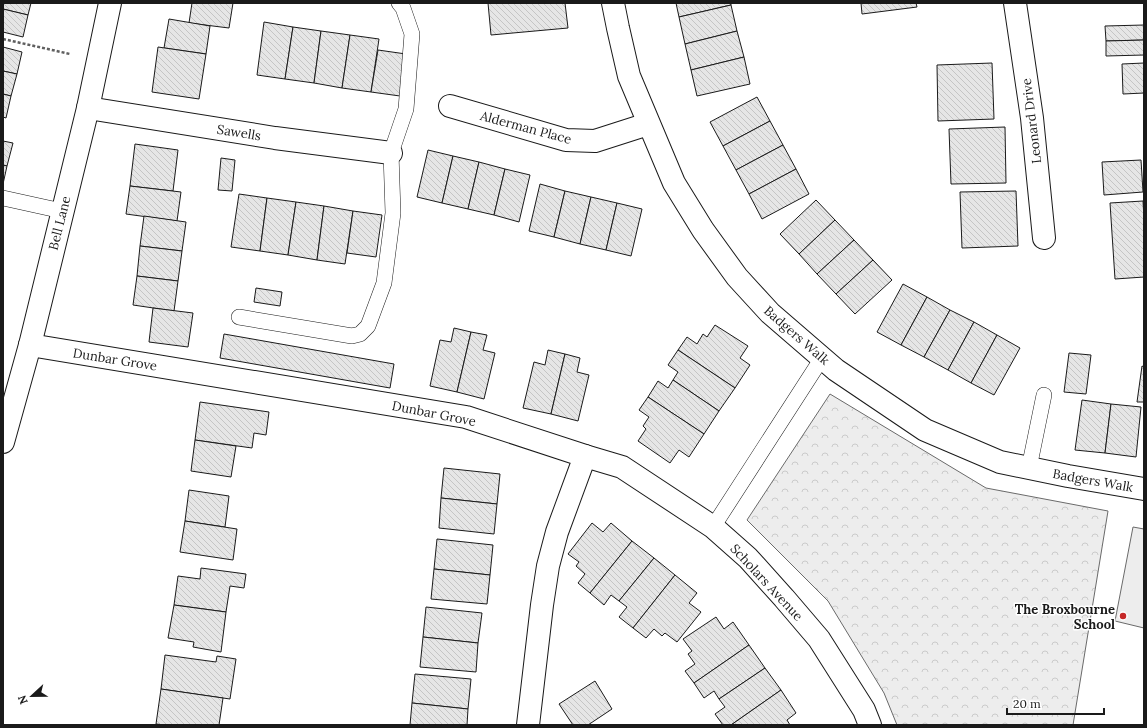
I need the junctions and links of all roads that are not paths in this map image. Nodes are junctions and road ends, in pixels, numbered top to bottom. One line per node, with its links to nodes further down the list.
1 (110, 3): 6 (street, Bell Lane)
2 (399, 3): 8 (lane)
3 (613, 3): 7 (street, Badgers Walk)
4 (1015, 3): 11 (street, Leonard Drive)
5 (450, 106): 7 (street, Alderman Place)
6 (88, 108): 8 (street, Sawells); 10 (street, Bell Lane)
7 (648, 124): 14 (street, Badgers Walk)
8 (391, 153): 12 (lane)
9 (3, 198): 10 (lane)
10 (62, 211): 13 (street, Bell Lane)
11 (1044, 238)
12 (239, 317)
13 (30, 345): 16 (street, Bell Lane); 17 (street, Dunbar Grove)
14 (822, 358): 18 (street, Badgers Walk); 20 (lane)
15 (1044, 395): 18 (lane)
16 (3, 442)
17 (585, 456): 20 (street, Scholars Avenue); 21 (street)
18 (1029, 468): 19 (street, Badgers Walk)
19 (1144, 489)
20 (713, 527): 22 (street, Scholars Avenue)
21 (528, 725)
22 (870, 725)

